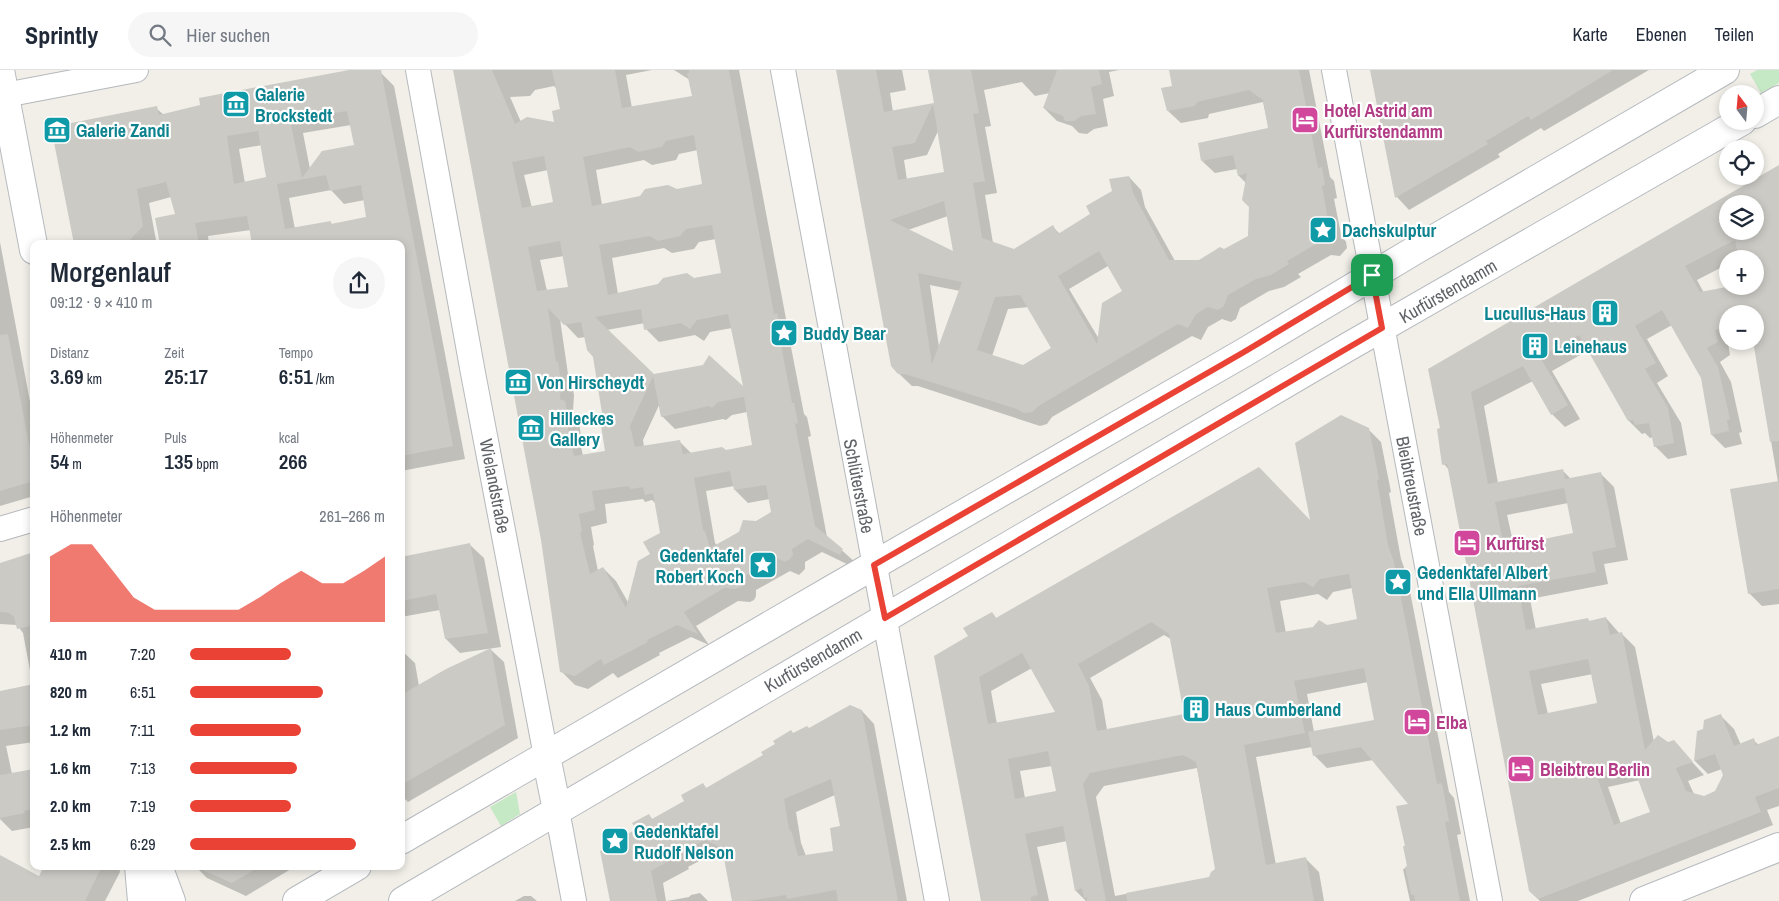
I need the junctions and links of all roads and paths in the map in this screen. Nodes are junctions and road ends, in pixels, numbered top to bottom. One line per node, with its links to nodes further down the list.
1 (136, 70): 6 (street)
2 (418, 70): 17 (street, Wielandstraße)
3 (783, 70): 15 (street, Schlüterstraße)
4 (1334, 70): 11 (street, Bleibtreustraße)
5 (1725, 70): 11 (main road)
6 (2, 87): 10 (main road)
7 (1779, 100): 8 (main road)
8 (1764, 109)
9 (1726, 130): 12 (main road, Kurfürstendamm)
10 (32, 240)
11 (1372, 275): 12 (street, Bleibtreustraße); 15 (main road)
12 (1382, 328): 16 (main road, Kurfürstendamm); 30 (street, Bleibtreustraße)
13 (30, 520): 14 (street)
14 (0, 529)
15 (874, 565): 16 (street, Schlüterstraße); 17 (main road)
16 (885, 618): 18 (main road, Kurfürstendamm); 29 (street, Schlüterstraße)
17 (546, 756): 18 (main road, Wielandstraße); 19 (main road)
18 (557, 810): 27 (main road, Kurfürstendamm); 28 (street, Wielandstraße)
19 (405, 838)
20 (1779, 847): 31 (main road)
21 (139, 870): 24 (main road)
22 (159, 870): 25 (main road)
23 (350, 870): 26 (main road)
24 (142, 901)
25 (171, 901)
26 (297, 901)
27 (403, 901)
28 (574, 901)
29 (937, 901)
30 (1490, 901)
31 (1644, 901)

